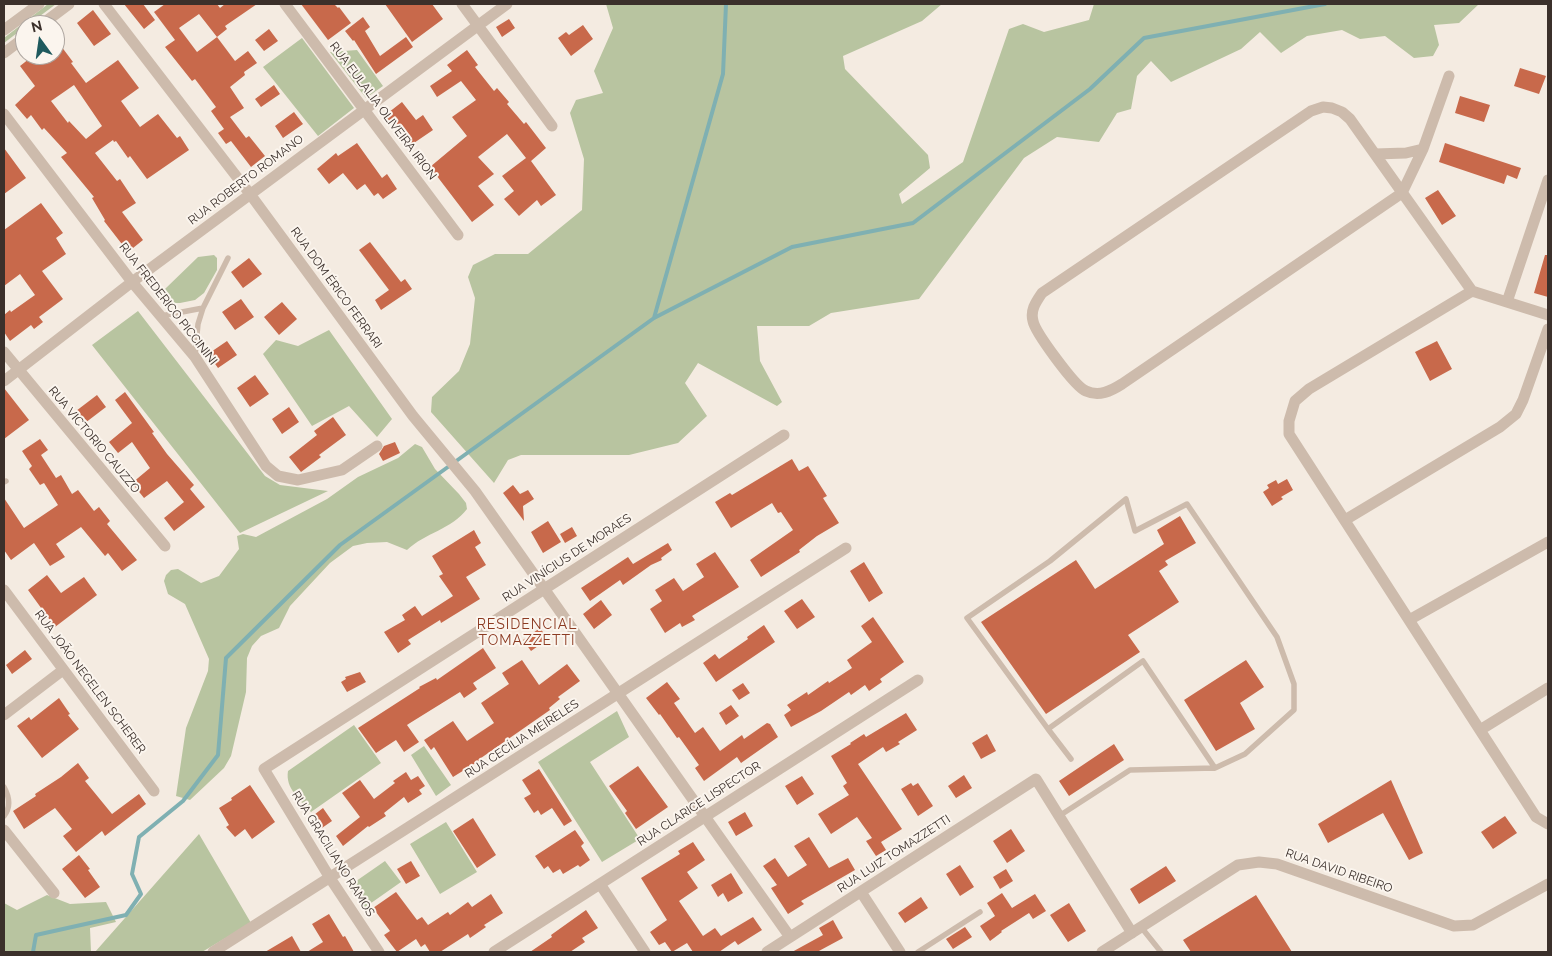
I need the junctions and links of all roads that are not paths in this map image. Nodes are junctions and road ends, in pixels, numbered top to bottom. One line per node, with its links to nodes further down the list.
1 (39, 4): 9 (street)
2 (69, 4): 7 (street)
3 (104, 4): 20 (street, RUA DOM ÉRICO FERRARI)
4 (285, 4): 13 (street, RUA EULALIA OLIVEIRA IRION)
5 (462, 4): 8 (street)
6 (507, 4): 8 (street, RUA ROBERTO ROMANO)
7 (54, 15)
8 (478, 26): 13 (street, RUA ROBERTO ROMANO); 15 (street)
9 (4, 30)
10 (15, 45): 11 (street)
11 (4, 53)
12 (1449, 76): 16 (street)
13 (364, 110): 20 (street, RUA ROBERTO ROMANO); 21 (street, RUA EULALIA OLIVEIRA IRION)
14 (4, 114): 23 (street, RUA FREDERICO PICCININI)
15 (552, 126)
16 (1423, 149): 17 (street); 19 (street)
17 (1375, 154): 19 (street); 19 (street)
18 (1548, 180): 25 (street)
19 (1402, 193): 24 (street)
20 (250, 194): 23 (street, RUA ROBERTO ROMANO); 40 (street, RUA DOM ÉRICO FERRARI)
21 (458, 235)
22 (228, 258): 26 (lane)
23 (132, 282): 28 (street, RUA FREDERICO PICCININI); 32 (street, RUA ROBERTO ROMANO)
24 (1472, 290): 25 (street); 36 (street)
25 (1507, 302): 27 (street)
26 (203, 308): 28 (lane); 31 (lane)
27 (1548, 315)
28 (161, 316): 31 (street, RUA FREDERICO PICCININI)
29 (1548, 329): 36 (street)
30 (4, 352): 32 (street, RUA VICTORIO CAUZZO)
31 (195, 357): 35 (street, RUA FREDERICO PICCININI)
32 (18, 371): 33 (street, RUA ROBERTO ROMANO); 38 (street, RUA VICTORIO CAUZZO)
33 (4, 381)
34 (784, 435): 40 (street, RUA VINÍCIUS DE MORAES)
35 (377, 446)
36 (1345, 520): 42 (street)
37 (1548, 542): 42 (street)
38 (165, 546)
39 (846, 548): 46 (street, RUA CECÍLIA MEIRELES)
40 (545, 589): 46 (street, RUA DOM ÉRICO FERRARI); 52 (street, RUA VINÍCIUS DE MORAES)
41 (4, 590): 43 (street, RUA JOÃO NEGELEN SCHERER)
42 (1409, 620): 49 (street)
43 (63, 670): 47 (street); 54 (street, RUA JOÃO NEGELEN SCHERER)
44 (918, 680): 56 (street, RUA CLARICE LISPECTOR)
45 (1548, 688): 49 (street)
46 (618, 693): 56 (street, RUA DOM ÉRICO FERRARI); 60 (street, RUA CECÍLIA MEIRELES)
47 (4, 715)
48 (1048, 729): 50 (lane); 51 (lane); 51 (lane)
49 (1480, 730): 58 (street)
50 (1071, 759)
51 (1215, 768): 57 (lane)
52 (264, 769): 60 (street, RUA GRACILIANO RAMOS)
53 (4, 787): 55 (lane)
54 (154, 791)
55 (4, 816)
56 (706, 816): 61 (street, RUA CLARICE LISPECTOR); 67 (street, RUA DOM ÉRICO FERRARI)
57 (1059, 816): 63 (street, RUA LUIZ TOMAZZETTI); 66 (street)
58 (1548, 824)
59 (4, 830): 64 (street)
60 (330, 878): 68 (street, RUA CECÍLIA MEIRELES); 69 (street, RUA GRACILIANO RAMOS)
61 (600, 884): 70 (street, RUA CLARICE LISPECTOR); 71 (street)
62 (1548, 884): 66 (street, RUA DAVID RIBEIRO)
63 (860, 892): 67 (street, RUA LUIZ TOMAZZETTI); 73 (street)
64 (54, 893)
65 (980, 912): 74 (lane)
66 (1137, 930): 75 (street, RUA DAVID RIBEIRO); 76 (lane)
67 (790, 937): 72 (street, RUA LUIZ TOMAZZETTI)
68 (213, 952)
69 (379, 952)
70 (494, 952)
71 (645, 952)
72 (767, 952)
73 (900, 952)
74 (918, 952)
75 (1102, 952)
76 (1161, 952)

